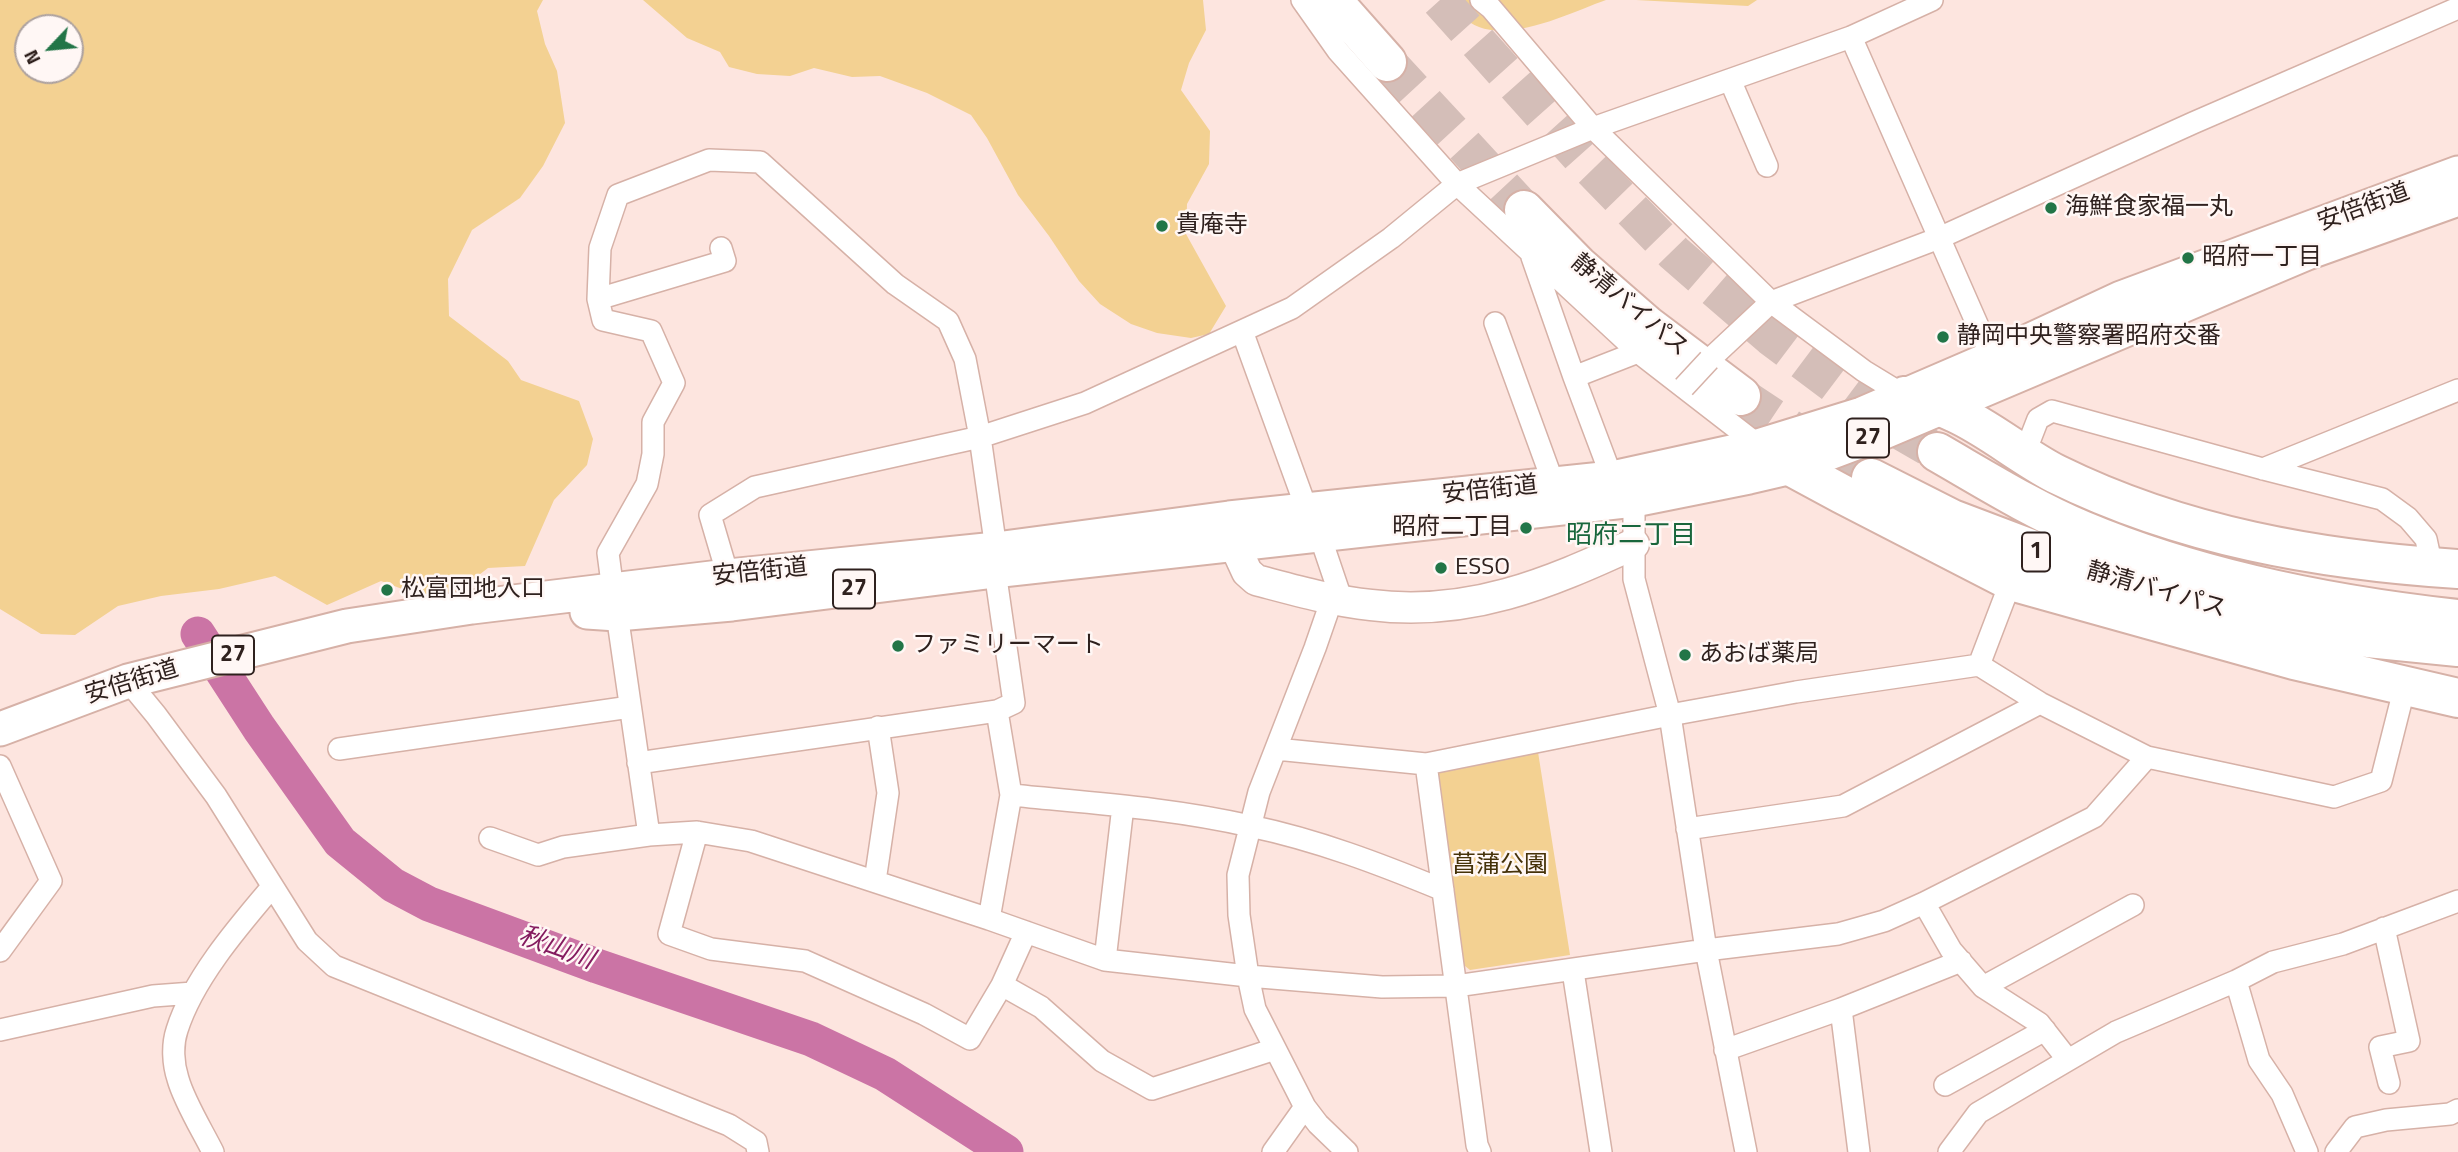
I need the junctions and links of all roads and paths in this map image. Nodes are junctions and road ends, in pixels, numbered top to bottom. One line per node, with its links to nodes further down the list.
1 (1302, 0): 12 (street)
2 (1332, 0): 7 (highway)
3 (1481, 0): 9 (street)
4 (1932, 0): 6 (street)
5 (2458, 8): 15 (street)
6 (1851, 37): 8 (street); 15 (street)
7 (1387, 62)
8 (1730, 80): 9 (street); 10 (street)
9 (1593, 128): 12 (street); 19 (street)
10 (1767, 166)
11 (2458, 173): 23 (main road, 安倍街道 / 27)
12 (1457, 184): 17 (street); 21 (street)
13 (2458, 199): 29 (main road, 安倍街道 / 27)
14 (1524, 210): 27 (highway, 静清バイパス)
15 (1939, 238): 19 (street); 23 (street)
16 (721, 248): 18 (street)
17 (1531, 252): 22 (street); 24 (street)
18 (598, 299): 30 (street); 49 (street)
19 (1771, 302): 25 (street, bridge); 28 (street)
20 (1496, 323): 37 (street)
21 (1242, 331): 30 (street); 39 (street)
22 (1638, 352): 24 (street); 25 (street)
23 (1992, 358): 28 (main road, 安倍街道 / 27)
24 (1574, 377): 38 (street)
25 (1684, 387): 31 (street)
26 (2458, 390): 35 (street)
27 (1741, 396)
28 (1905, 396): 29 (highway); 31 (main road, 安倍街道 / 27)
29 (1944, 408): 33 (highway); 34 (main road, 安倍街道 / 27)
30 (980, 437): 42 (street); 45 (street)
31 (1758, 446): 34 (street); 38 (main road, 安倍街道 / 27)
32 (1937, 452): 43 (highway, 静清バイパス / 1)
33 (2024, 455): 35 (street); 44 (highway)
34 (1792, 467): 38 (main road, 安倍街道 / 27); 46 (highway)
35 (2263, 469): 44 (street)
36 (1871, 478): 51 (highway, 静清バイパス / 1)
37 (1554, 485): 38 (main road, 安倍街道 / 27); 39 (main road, 安倍街道 / 27)
38 (1623, 489): 39 (main road, 安倍街道 / 27); 40 (street)
39 (1314, 523): 41 (main road, 安倍街道 / 27); 42 (main road, 安倍街道 / 27); 48 (street)
40 (1634, 544): 48 (street); 61 (street)
41 (1235, 546): 42 (main road, 安倍街道 / 27); 48 (street)
42 (995, 560): 45 (main road, 安倍街道 / 27); 49 (main road, 安倍街道 / 27); 60 (street)
43 (2185, 566): 47 (highway); 50 (highway, 静清バイパス / 1)
44 (2445, 568)
45 (728, 576): 49 (main road, 安倍街道 / 27)
46 (2011, 581): 54 (street); 56 (highway)
47 (2458, 596)
48 (1337, 600): 65 (street)
49 (615, 603): 55 (main road, 安倍街道 / 27); 59 (street)
50 (2458, 619)
51 (2321, 631): 52 (highway, 静清バイパス / 1); 53 (highway)
52 (2458, 647)
53 (2458, 663)
54 (1979, 666): 58 (street); 61 (street)
55 (128, 681): 63 (main road, 安倍街道 / 27); 78 (street)
56 (2405, 686): 57 (highway); 66 (street)
57 (2458, 698)
58 (2040, 703): 66 (street); 73 (street)
59 (630, 707): 64 (street); 67 (street)
60 (997, 710): 62 (street); 70 (street)
61 (1670, 715): 68 (street); 73 (street)
62 (878, 727): 67 (street); 77 (street)
63 (0, 729)
64 (339, 749)
65 (1276, 750): 68 (street); 72 (street)
66 (2147, 757): 81 (street)
67 (638, 763): 75 (street)
68 (1426, 764): 79 (street)
69 (0, 766): 87 (street)
70 (1010, 795): 71 (street); 83 (street)
71 (1123, 806): 72 (street); 88 (street)
72 (1250, 825): 79 (street); 91 (street)
73 (1688, 829): 86 (street)
74 (697, 832): 75 (street); 77 (street); 93 (street)
75 (649, 835): 76 (street)
76 (490, 838)
77 (875, 881): 83 (street)
78 (272, 887): 96 (street); 108 (street)
79 (1443, 890): 94 (street)
80 (2458, 901): 84 (street)
81 (1924, 903): 86 (street); 89 (street)
82 (2133, 905): 95 (street)
83 (989, 919): 85 (street)
84 (2384, 928): 92 (street); 103 (street)
85 (1026, 932): 88 (street); 93 (street)
86 (1706, 950): 90 (street); 101 (street)
87 (0, 951)
88 (1105, 960): 91 (street)
89 (1961, 961): 95 (street); 97 (street)
90 (1573, 971): 94 (street); 112 (street)
91 (1248, 976): 94 (street); 100 (street)
92 (2236, 981): 102 (street); 116 (street)
93 (1002, 985): 100 (street)
94 (1457, 986): 111 (street)
95 (1983, 987): 99 (street)
96 (193, 993): 98 (street); 107 (street)
97 (1841, 1009): 101 (street); 114 (street)
98 (0, 1030)
99 (2045, 1030): 102 (street); 104 (street)
100 (1275, 1049): 105 (street)
101 (1725, 1050): 113 (street)
102 (2068, 1060): 115 (street)
103 (2389, 1083)
104 (1945, 1085)
105 (1305, 1107): 109 (street); 110 (street)
106 (2458, 1110): 117 (street)
107 (213, 1152)
108 (758, 1152)
109 (1273, 1152)
110 (1347, 1152)
111 (1480, 1152)
112 (1601, 1152)
113 (1746, 1152)
114 (1859, 1152)
115 (1949, 1152)
116 (2307, 1152)
117 (2336, 1152)

